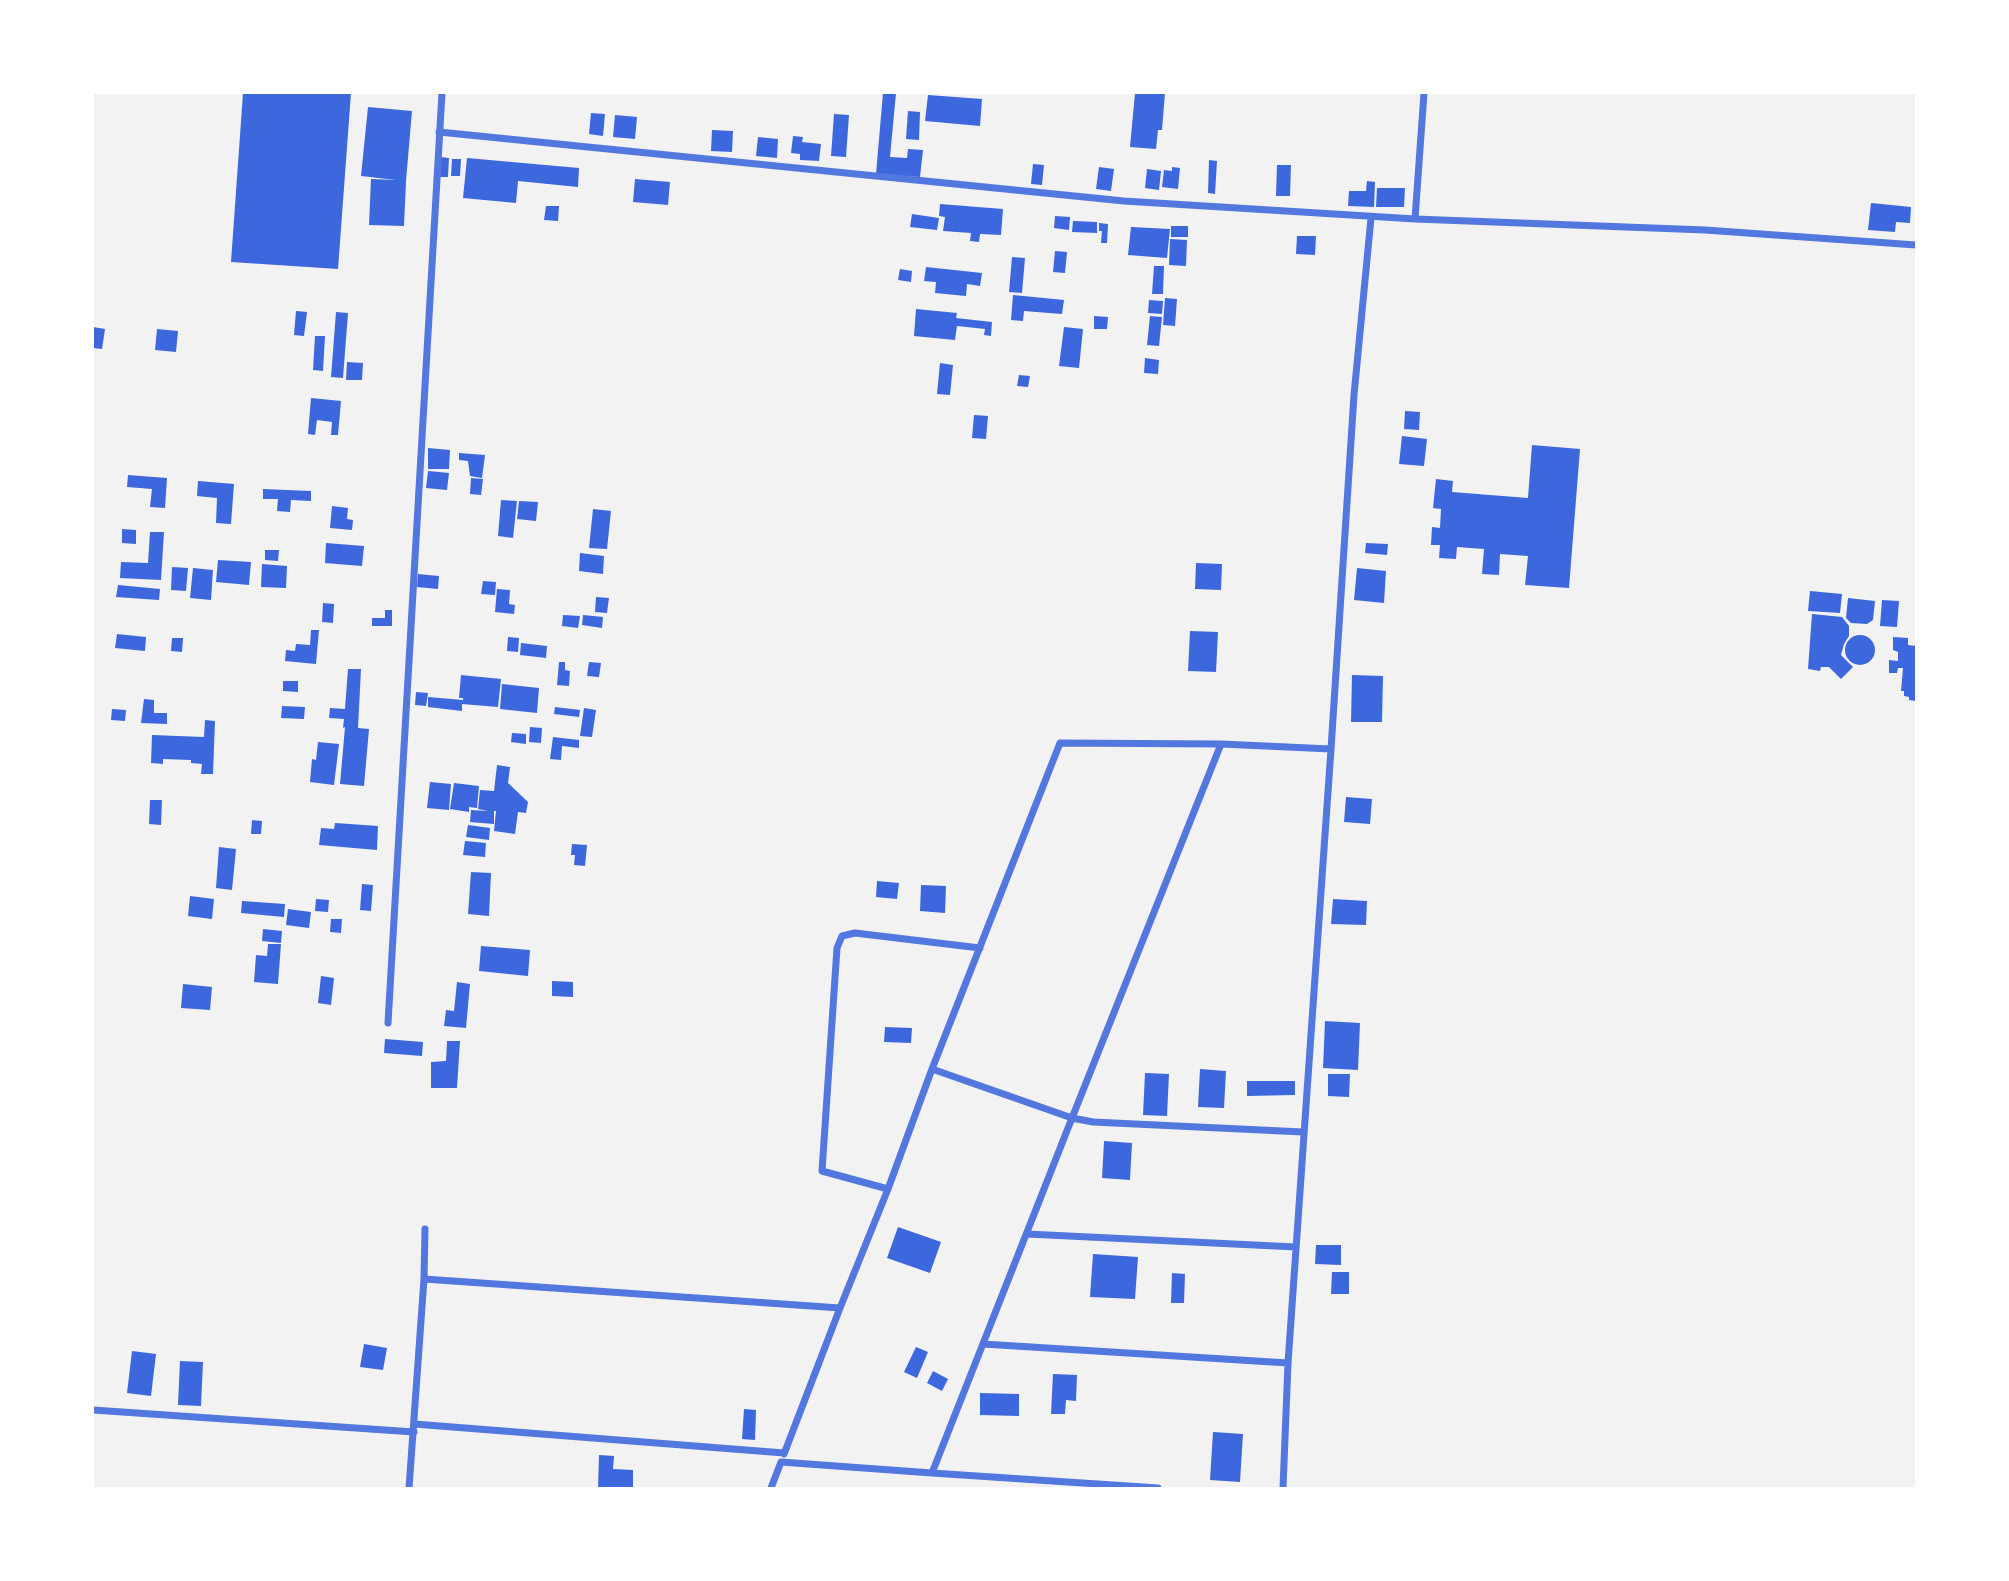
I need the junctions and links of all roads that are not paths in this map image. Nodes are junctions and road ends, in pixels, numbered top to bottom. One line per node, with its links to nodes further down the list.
1 (442, 93): 3 (street)
2 (1424, 93): 5 (street)
3 (439, 132): 4 (street); 10 (street)
4 (1371, 218): 5 (street); 8 (street)
5 (1415, 219): 6 (street)
6 (1916, 245)
7 (1221, 744): 8 (street); 9 (street); 12 (street)
8 (1331, 749): 13 (street)
9 (980, 948): 11 (street); 14 (street)
10 (388, 1023)
11 (932, 1069): 12 (street); 14 (street)
12 (1072, 1118): 13 (street); 16 (street)
13 (1303, 1132): 17 (street)
14 (888, 1189): 19 (street)
15 (425, 1229): 18 (street)
16 (1027, 1234): 17 (street); 20 (street)
17 (1296, 1247): 21 (street)
18 (424, 1279): 19 (street); 23 (street)
19 (839, 1308): 24 (street)
20 (983, 1344): 21 (street); 26 (street)
21 (1288, 1363): 30 (street)
22 (93, 1410): 23 (street)
23 (414, 1428): 24 (street); 27 (street)
24 (784, 1453): 25 (street)
25 (781, 1462): 26 (street); 28 (street)
26 (932, 1474): 29 (street)
27 (409, 1488)
28 (771, 1488)
29 (1158, 1488)
30 (1283, 1488)

